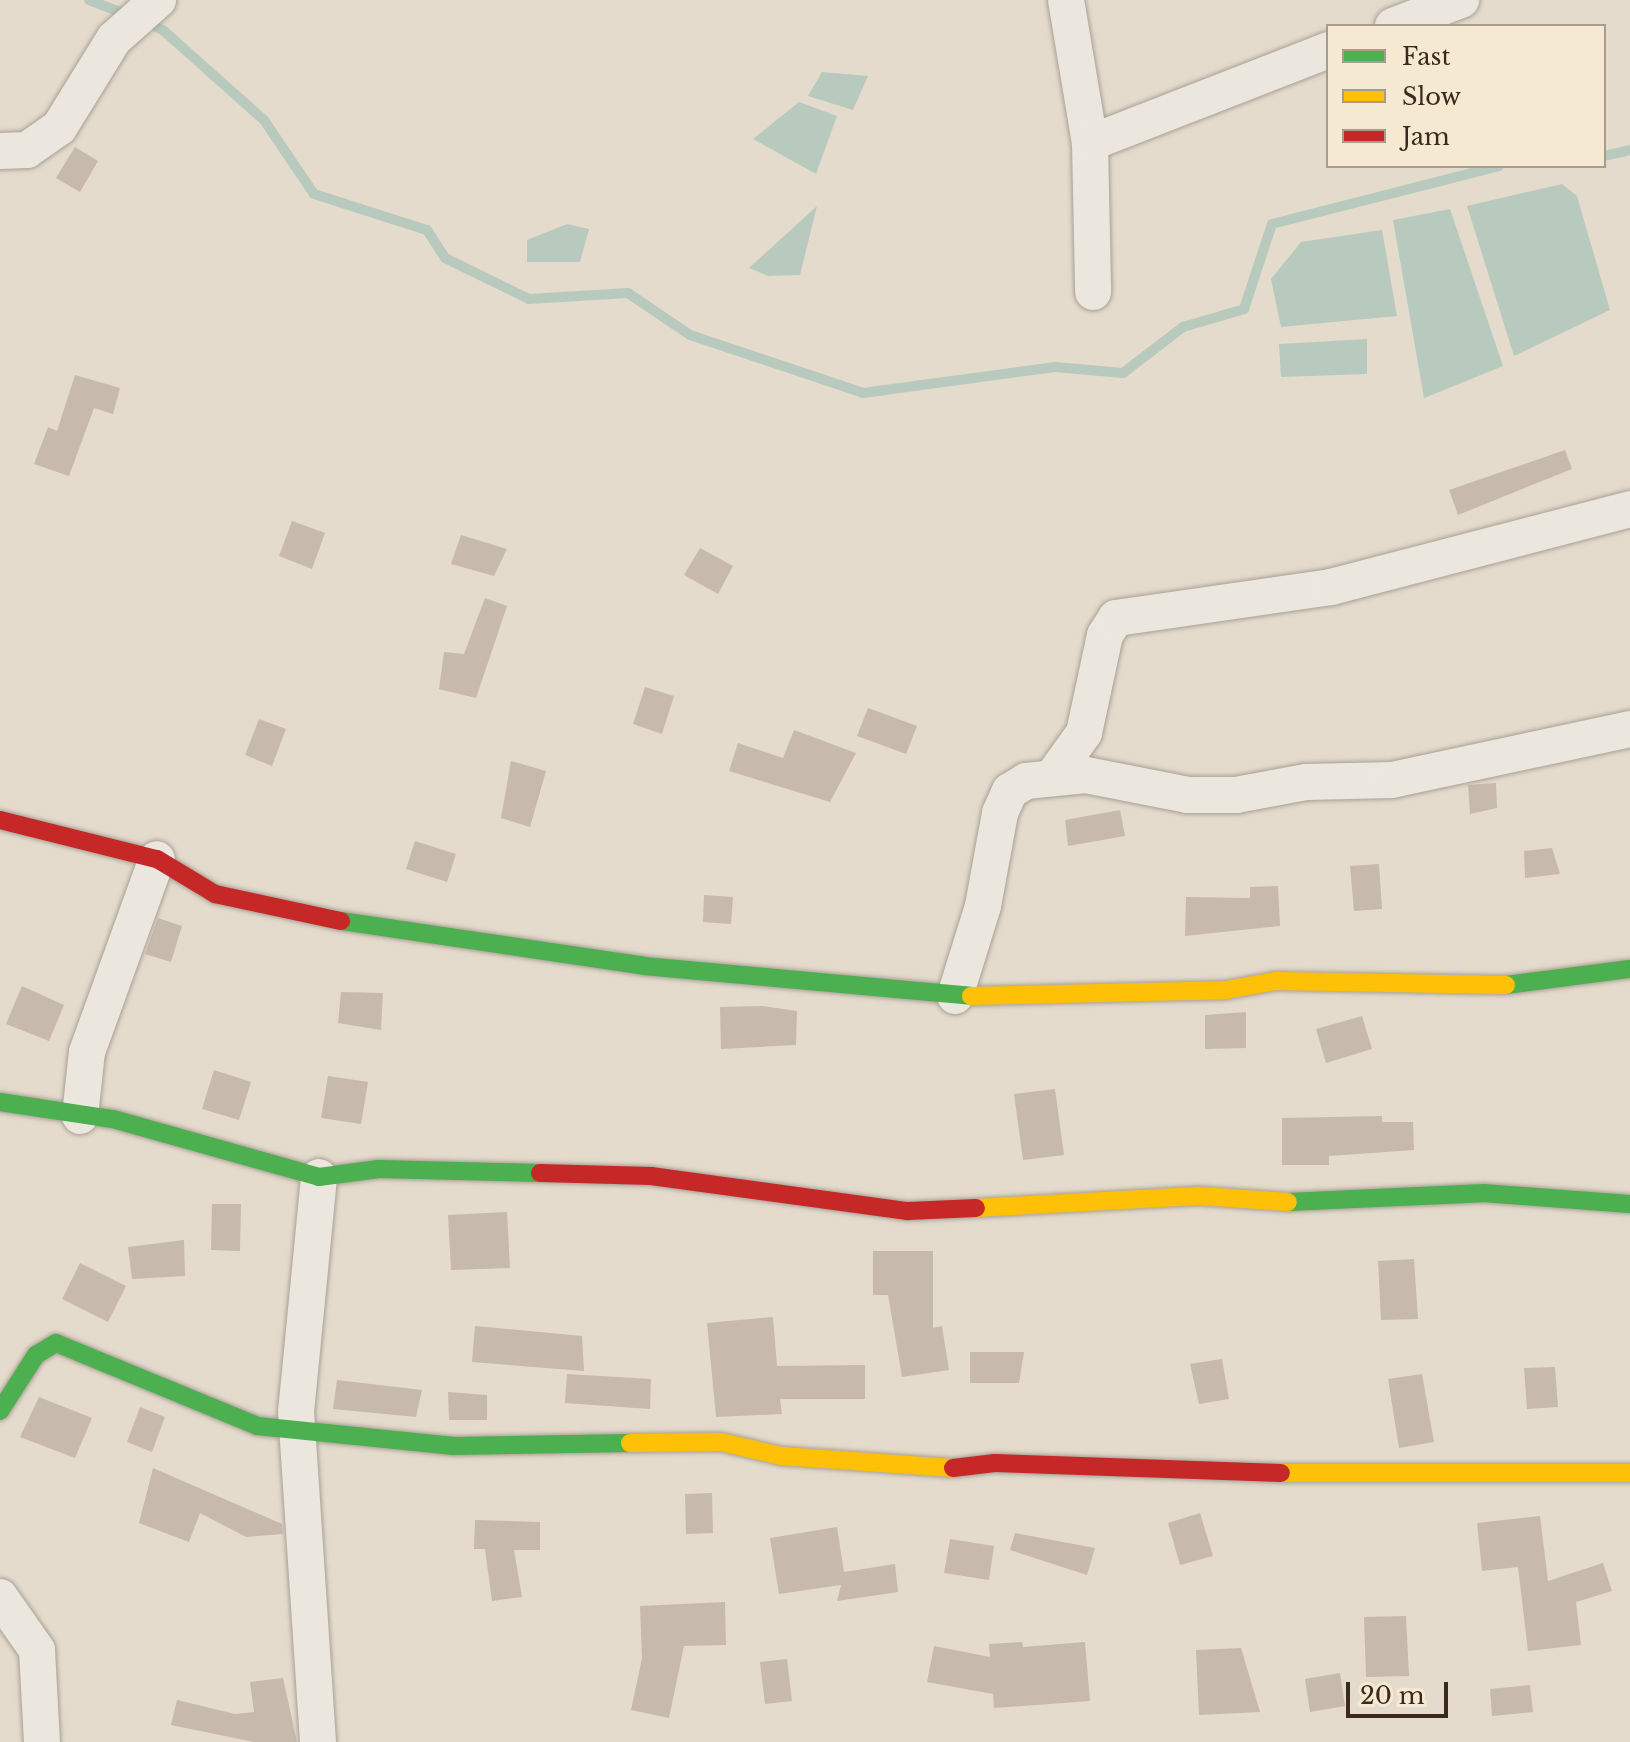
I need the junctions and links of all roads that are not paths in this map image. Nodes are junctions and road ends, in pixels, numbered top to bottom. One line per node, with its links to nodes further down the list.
1 (1066, 0): 6 (street)
2 (1461, 0): 4 (street)
3 (146, 14): 7 (street)
4 (1398, 24)
5 (1326, 51): 6 (street)
6 (1090, 143): 8 (street)
7 (0, 151)
8 (1093, 292)
9 (1630, 509): 11 (street)
10 (1630, 729): 11 (street)
11 (1053, 776): 15 (street)
12 (0, 820): 13 (street)
13 (157, 859): 15 (street); 17 (street)
14 (1630, 969): 15 (street)
15 (955, 996)
16 (0, 1102): 17 (street)
17 (80, 1116): 18 (street)
18 (319, 1177): 19 (street); 21 (street)
19 (1630, 1204)
20 (0, 1411): 21 (street)
21 (299, 1432): 22 (street); 25 (street)
22 (1630, 1473)
23 (0, 1597): 24 (street)
24 (42, 1742)
25 (318, 1742)

